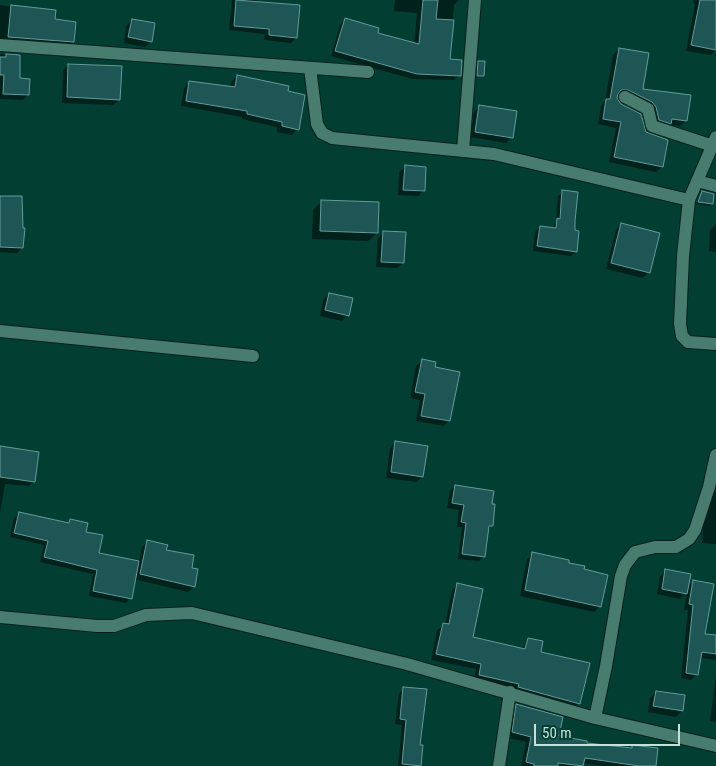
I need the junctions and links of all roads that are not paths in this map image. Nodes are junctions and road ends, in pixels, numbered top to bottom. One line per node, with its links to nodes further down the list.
1 (475, 0): 7 (street)
2 (0, 46): 3 (street)
3 (310, 68): 4 (street); 7 (street)
4 (368, 72)
5 (625, 97): 6 (street)
6 (714, 141): 8 (street)
7 (463, 151): 10 (street)
8 (697, 180): 9 (street); 10 (street)
9 (716, 186)
10 (689, 200): 12 (street)
11 (0, 331): 13 (street)
12 (716, 344)
13 (253, 356)
14 (716, 455): 15 (street)
15 (712, 487): 18 (street)
16 (0, 617): 17 (street)
17 (510, 692): 18 (street); 20 (street)
18 (595, 718): 19 (street)
19 (716, 746)
20 (499, 766)

